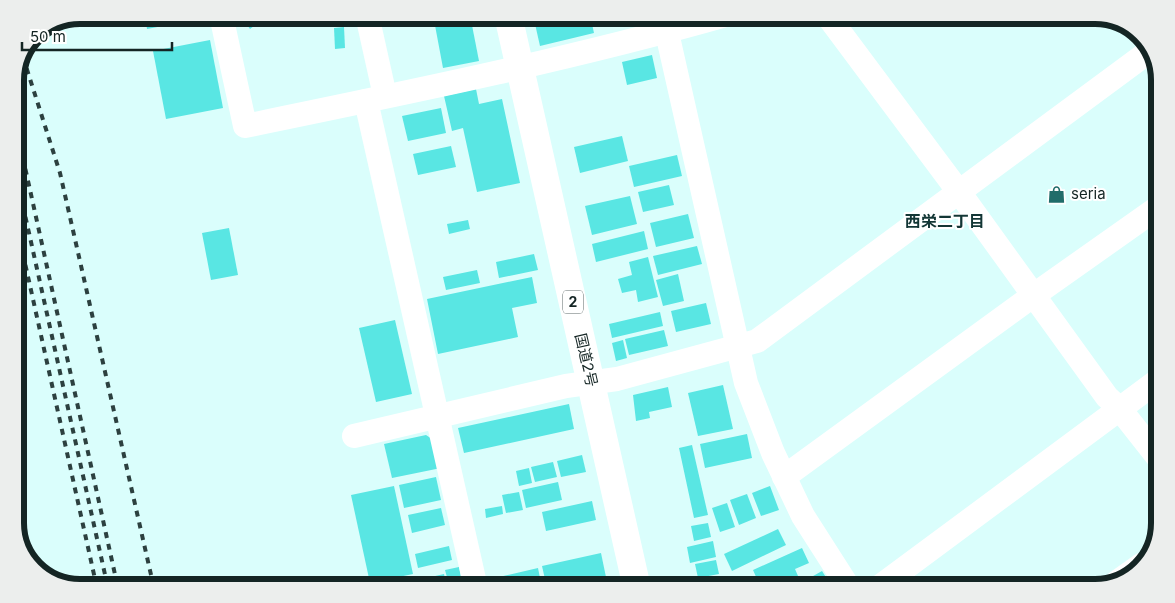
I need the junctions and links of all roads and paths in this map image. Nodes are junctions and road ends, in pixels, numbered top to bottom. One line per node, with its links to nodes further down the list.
1 (223, 24): 8 (street)
2 (368, 24): 8 (street)
3 (510, 24): 7 (highway, 国道2号 / 2)
4 (664, 24): 7 (street); 12 (street)
5 (834, 24): 9 (street)
6 (1145, 54): 9 (street)
7 (520, 66): 8 (street); 13 (highway, 国道2号 / 2)
8 (376, 99): 16 (street)
9 (959, 192): 11 (street); 12 (street)
10 (1151, 212): 11 (street)
11 (1034, 295): 15 (street); 19 (street)
12 (738, 348): 13 (street); 19 (street)
13 (591, 383): 16 (street); 21 (highway, 国道2号 / 2)
14 (1151, 386): 15 (street)
15 (1120, 408): 18 (street); 23 (street)
16 (438, 416): 17 (street); 20 (street)
17 (354, 436)
18 (1151, 448)
19 (784, 477): 22 (street)
20 (474, 579)
21 (635, 579)
22 (842, 579)
23 (890, 579)

